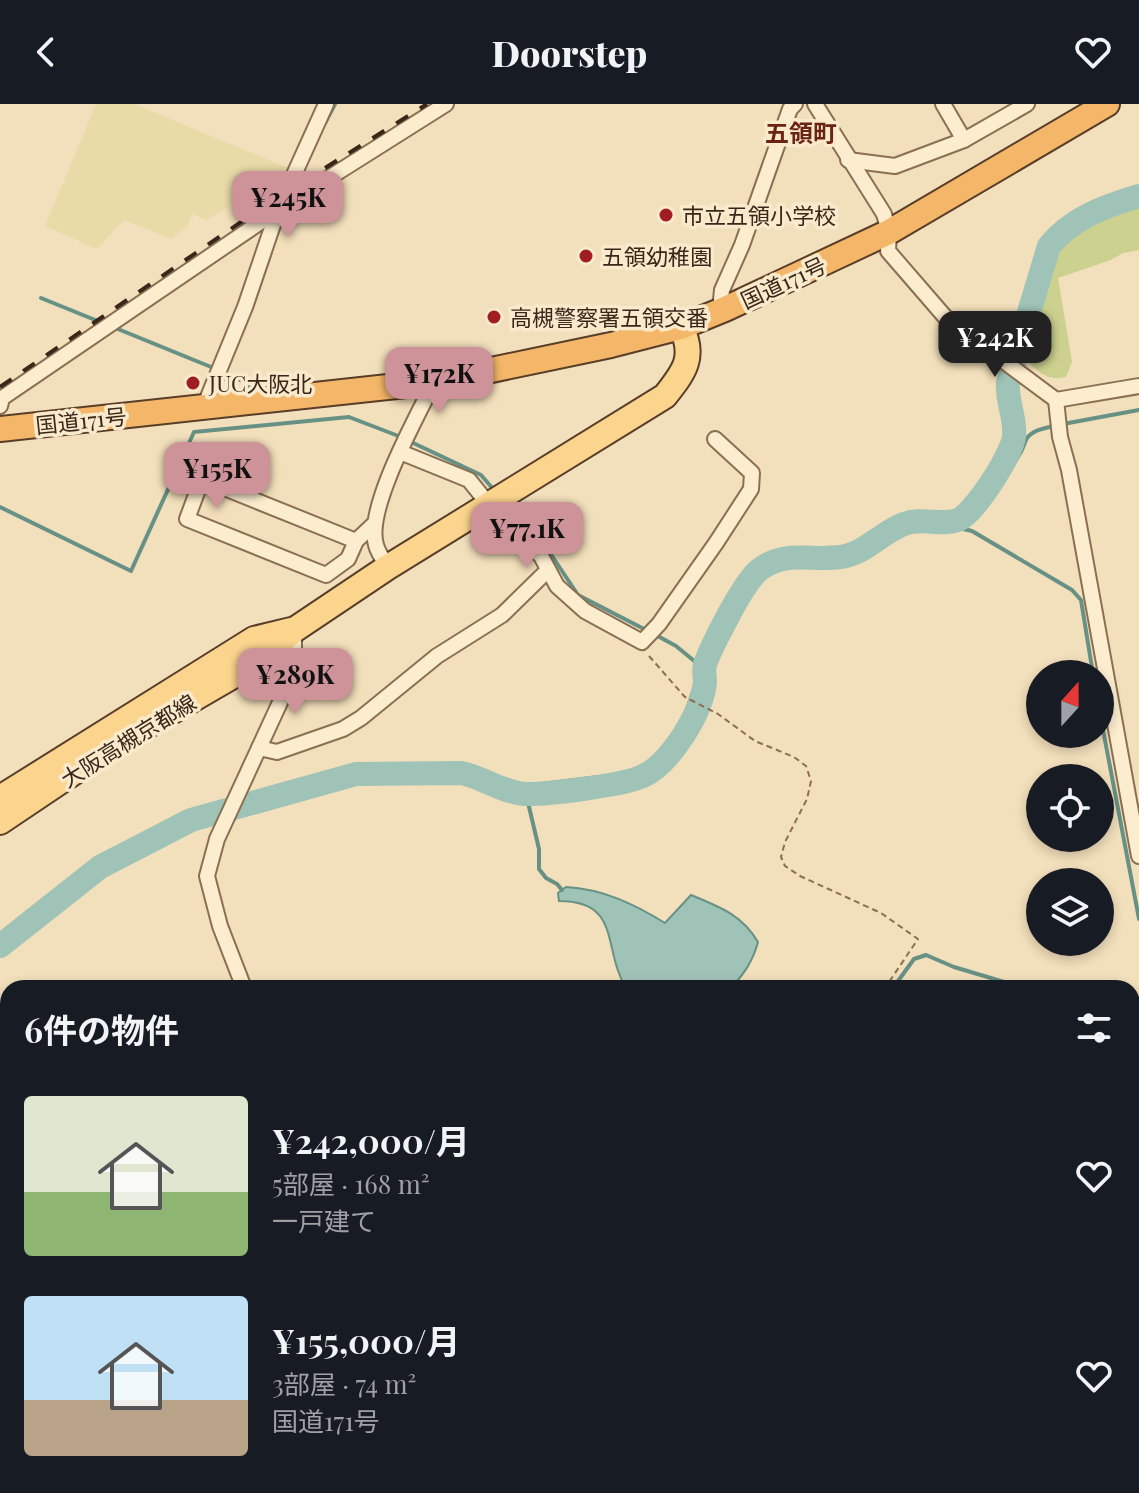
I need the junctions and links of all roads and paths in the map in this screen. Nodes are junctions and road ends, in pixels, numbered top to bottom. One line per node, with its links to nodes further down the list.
1 (326, 104): 10 (street)
2 (446, 104): 10 (street)
3 (795, 104): 12 (street)
4 (815, 104): 9 (street)
5 (943, 104): 8 (street)
6 (1027, 104): 8 (street)
7 (1107, 104): 11 (highway, 国道171号)
8 (964, 140): 9 (street)
9 (848, 160): 11 (street)
10 (278, 210): 17 (street); 18 (street)
11 (889, 232): 12 (highway, 国道171号); 16 (street)
12 (725, 309): 13 (highway, 国道171号)
13 (681, 327): 14 (highway, 国道171号); 22 (main road, 大阪高槻京都線)
14 (434, 382): 18 (highway, 国道171号); 21 (street)
15 (1139, 386): 16 (street)
16 (1056, 400): 32 (street)
17 (0, 406)
18 (204, 407): 19 (highway, 国道171号)
19 (0, 429)
20 (715, 439): 28 (street)
21 (402, 450): 22 (street); 23 (street)
22 (490, 506): 25 (main road, 大阪高槻京都線); 26 (street)
23 (375, 523): 24 (street); 25 (street)
24 (356, 541): 24 (street)
25 (388, 567): 27 (main road, 大阪高槻京都線)
26 (548, 570): 28 (street); 29 (street)
27 (294, 630): 29 (street); 30 (main road, 大阪高槻京都線); 31 (main road, 大阪高槻京都線)
28 (644, 640): 34 (path)
29 (259, 748): 33 (street)
30 (0, 798)
31 (0, 822)
32 (1139, 856)
33 (241, 980)
34 (890, 980)

